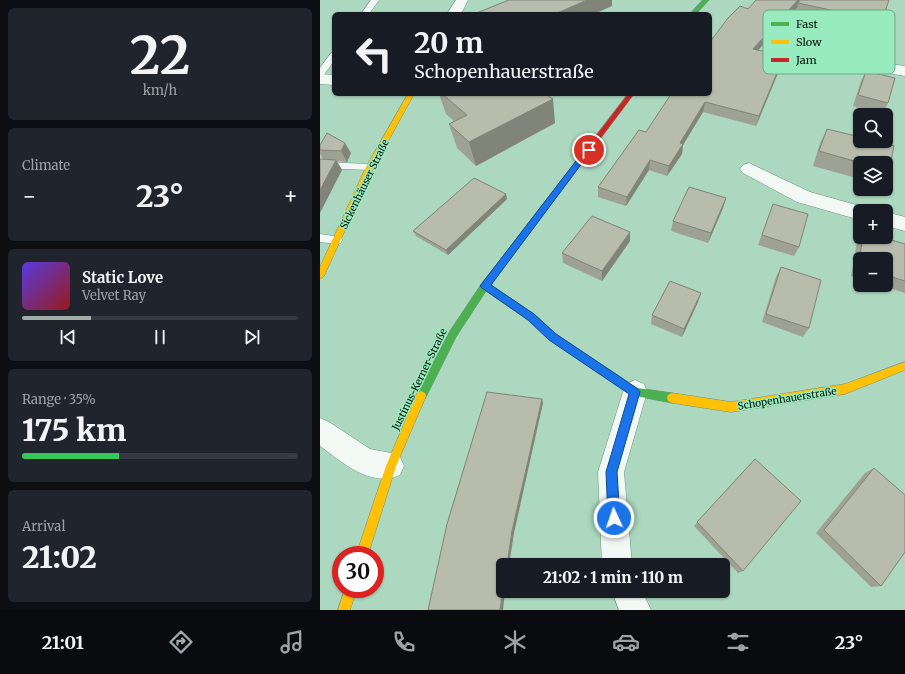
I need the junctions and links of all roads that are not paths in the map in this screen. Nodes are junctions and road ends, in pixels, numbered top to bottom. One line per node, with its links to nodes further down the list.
1 (375, 0): 4 (lane)
2 (462, 0): 5 (street)
3 (706, 0): 6 (street)
4 (366, 12)
5 (455, 12)
6 (695, 12)
7 (332, 58): 10 (lane)
8 (895, 70): 9 (street)
9 (905, 71)
10 (320, 74)
11 (320, 79): 12 (street)
12 (332, 80)
13 (410, 96): 16 (street, Sickenhäuser Straße)
14 (629, 96): 24 (street, Justinus-Kerner-Straße)
15 (320, 165): 16 (lane)
16 (370, 167): 22 (street, Sickenhäuser Straße)
17 (749, 169): 18 (street)
18 (853, 211)
19 (893, 221): 20 (street)
20 (905, 224)
21 (320, 238): 22 (lane)
22 (337, 240): 23 (street, Sickenhäuser Straße)
23 (320, 276)
24 (485, 286): 26 (street, Schopenhauerstraße); 28 (street, Justinus-Kerner-Straße)
25 (905, 366): 26 (street, Schopenhauerstraße)
26 (635, 392): 30 (street)
27 (320, 431): 28 (street)
28 (391, 466): 29 (street)
29 (365, 546)
30 (617, 558)
31 (348, 598): 33 (street)
32 (630, 598): 34 (street)
33 (344, 610)
34 (635, 610)

